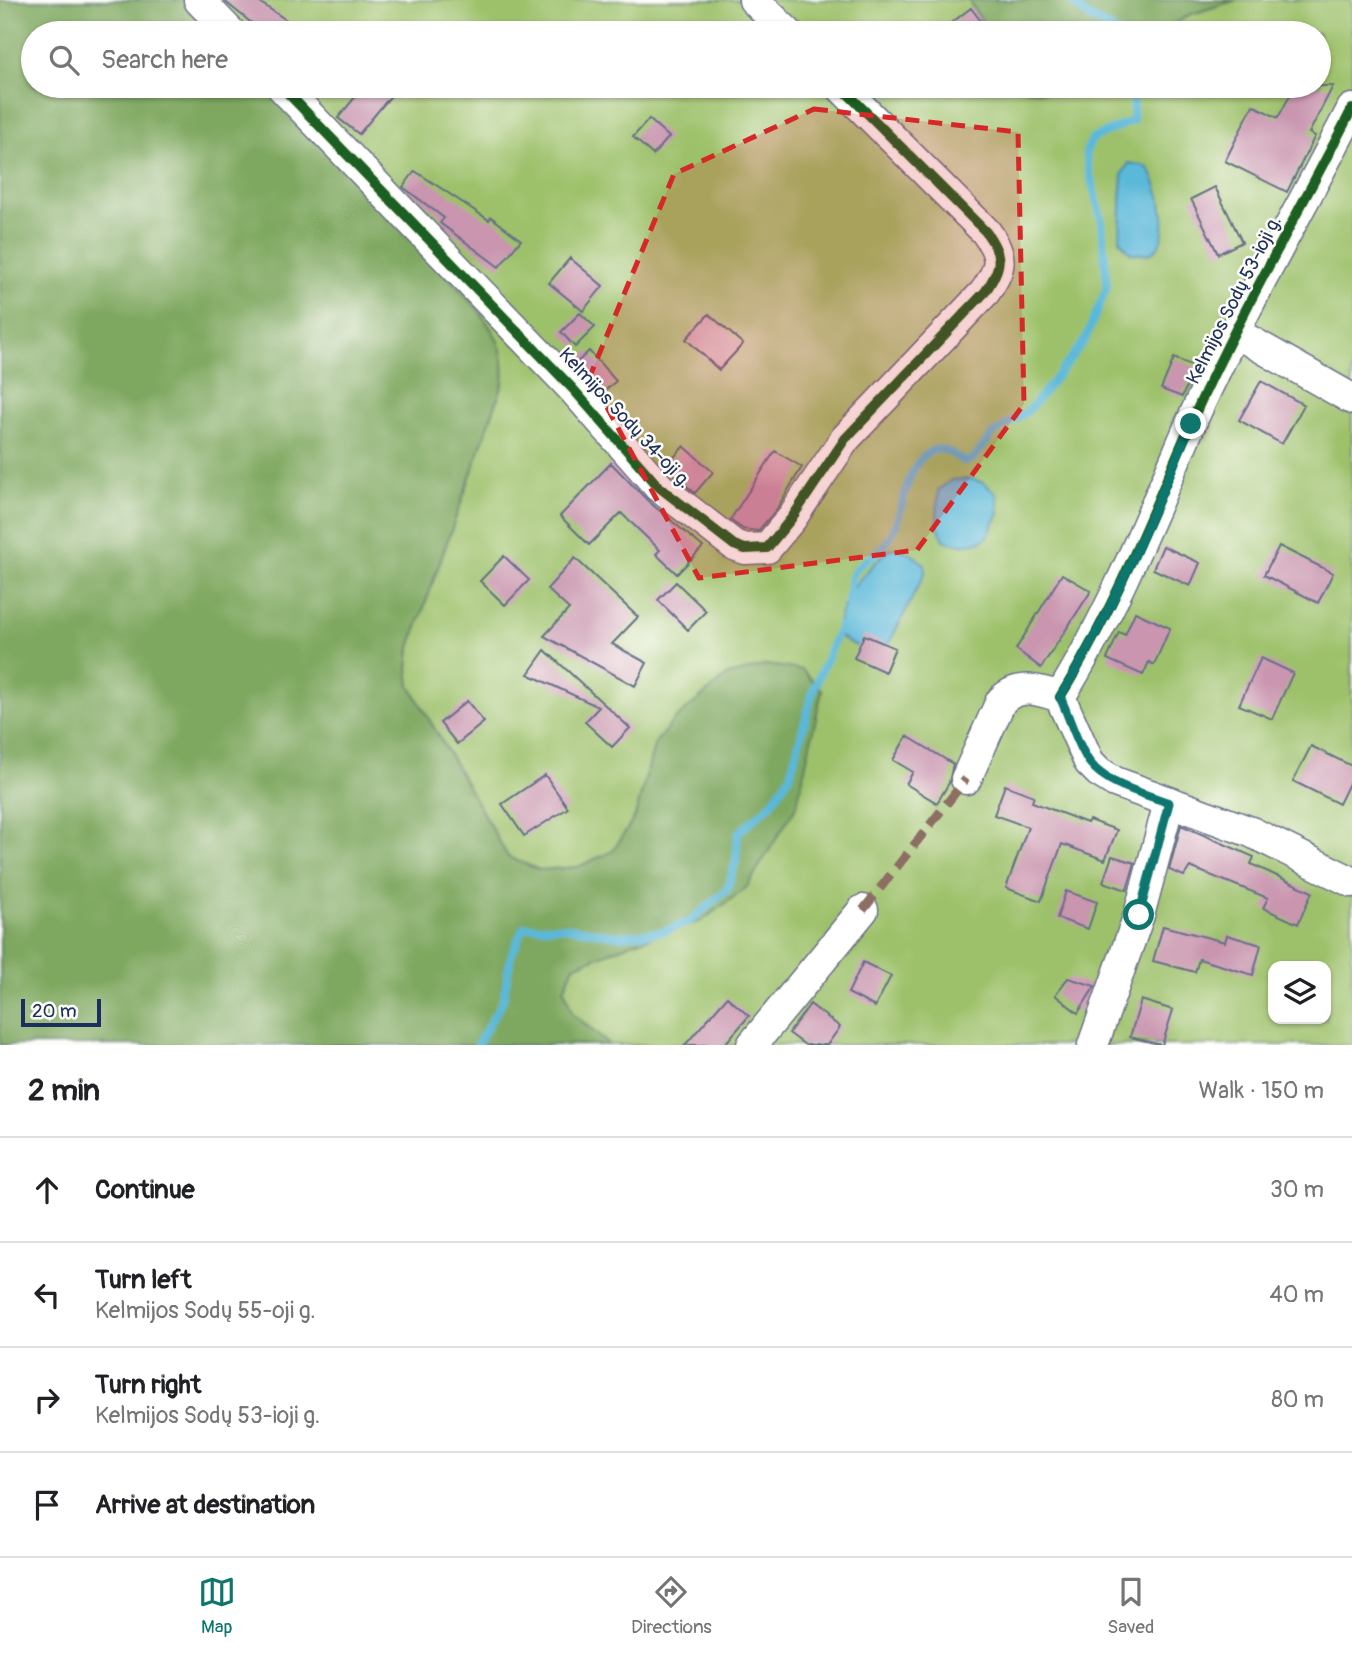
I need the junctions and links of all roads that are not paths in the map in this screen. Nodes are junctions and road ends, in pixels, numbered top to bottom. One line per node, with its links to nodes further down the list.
1 (198, 0): 3 (street)
2 (754, 0): 4 (street)
3 (219, 21)
4 (776, 21)
5 (293, 98): 6 (street, Kelmijos Sodų 34-oji g.)
6 (852, 98)
7 (1352, 109): 8 (street, Kelmijos Sodų 53-ioji g.)
8 (1236, 333): 9 (street); 10 (street, Kelmijos Sodų 53-ioji g.)
9 (1352, 399)
10 (1060, 697): 11 (street); 12 (street)
11 (966, 779)
12 (1169, 803): 13 (street); 16 (street)
13 (1352, 882)
14 (863, 910): 15 (street)
15 (752, 1045)
16 (1093, 1045)

